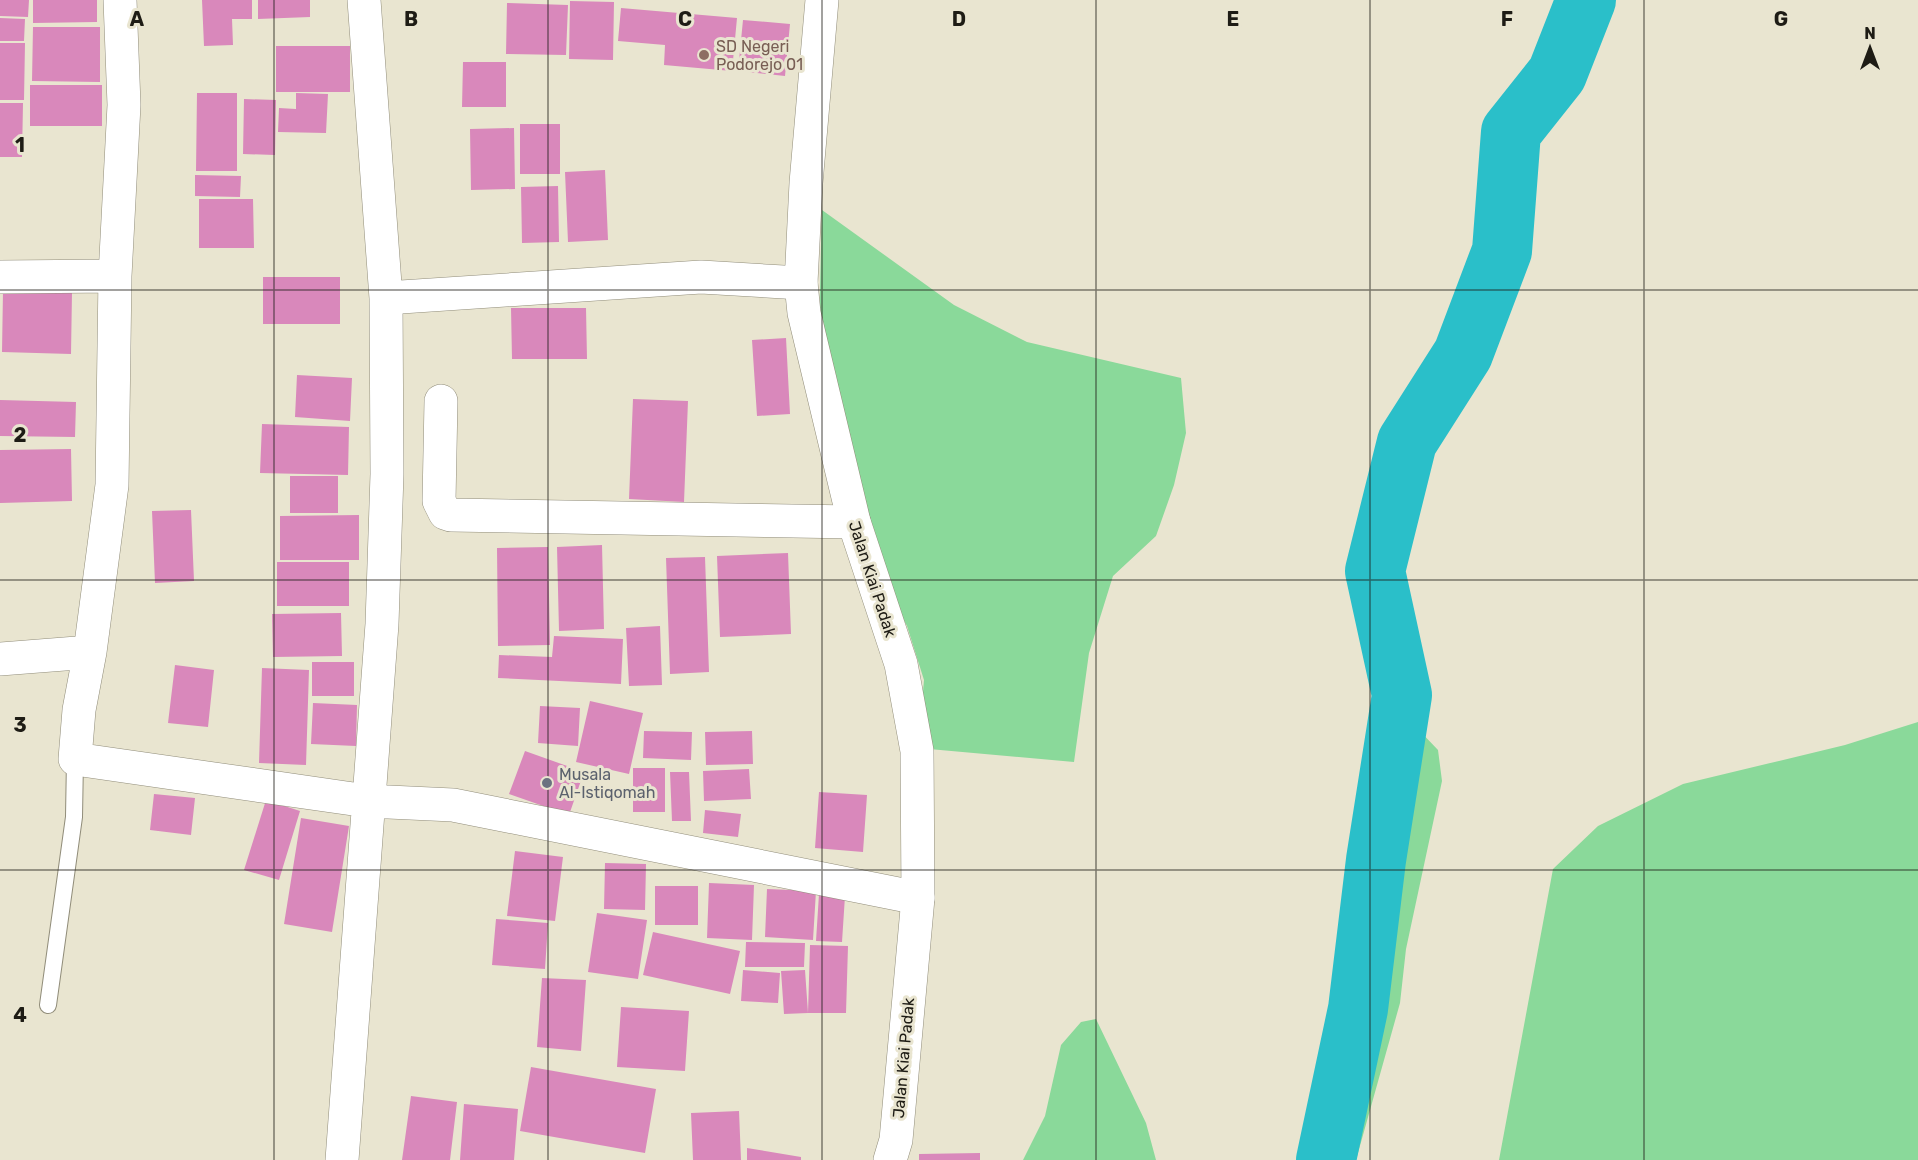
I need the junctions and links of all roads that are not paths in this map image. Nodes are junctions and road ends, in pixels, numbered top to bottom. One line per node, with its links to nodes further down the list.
1 (120, 0): 4 (street)
2 (364, 0): 7 (street)
3 (822, 0): 6 (street, Jalan Kiai Padak)
4 (116, 276): 5 (street); 12 (street)
5 (0, 277)
6 (801, 283): 7 (street); 11 (street, Jalan Kiai Padak)
7 (386, 298): 9 (street)
8 (441, 401): 10 (street)
9 (387, 474): 10 (street); 15 (street)
10 (439, 475): 11 (street)
11 (854, 522): 16 (street, Jalan Kiai Padak)
12 (90, 652): 13 (street); 14 (street)
13 (0, 659)
14 (75, 759): 15 (street); 17 (lane)
15 (367, 801): 16 (street); 18 (street)
16 (918, 898): 19 (street, Jalan Kiai Padak)
17 (48, 1005)
18 (342, 1160)
19 (890, 1160)

